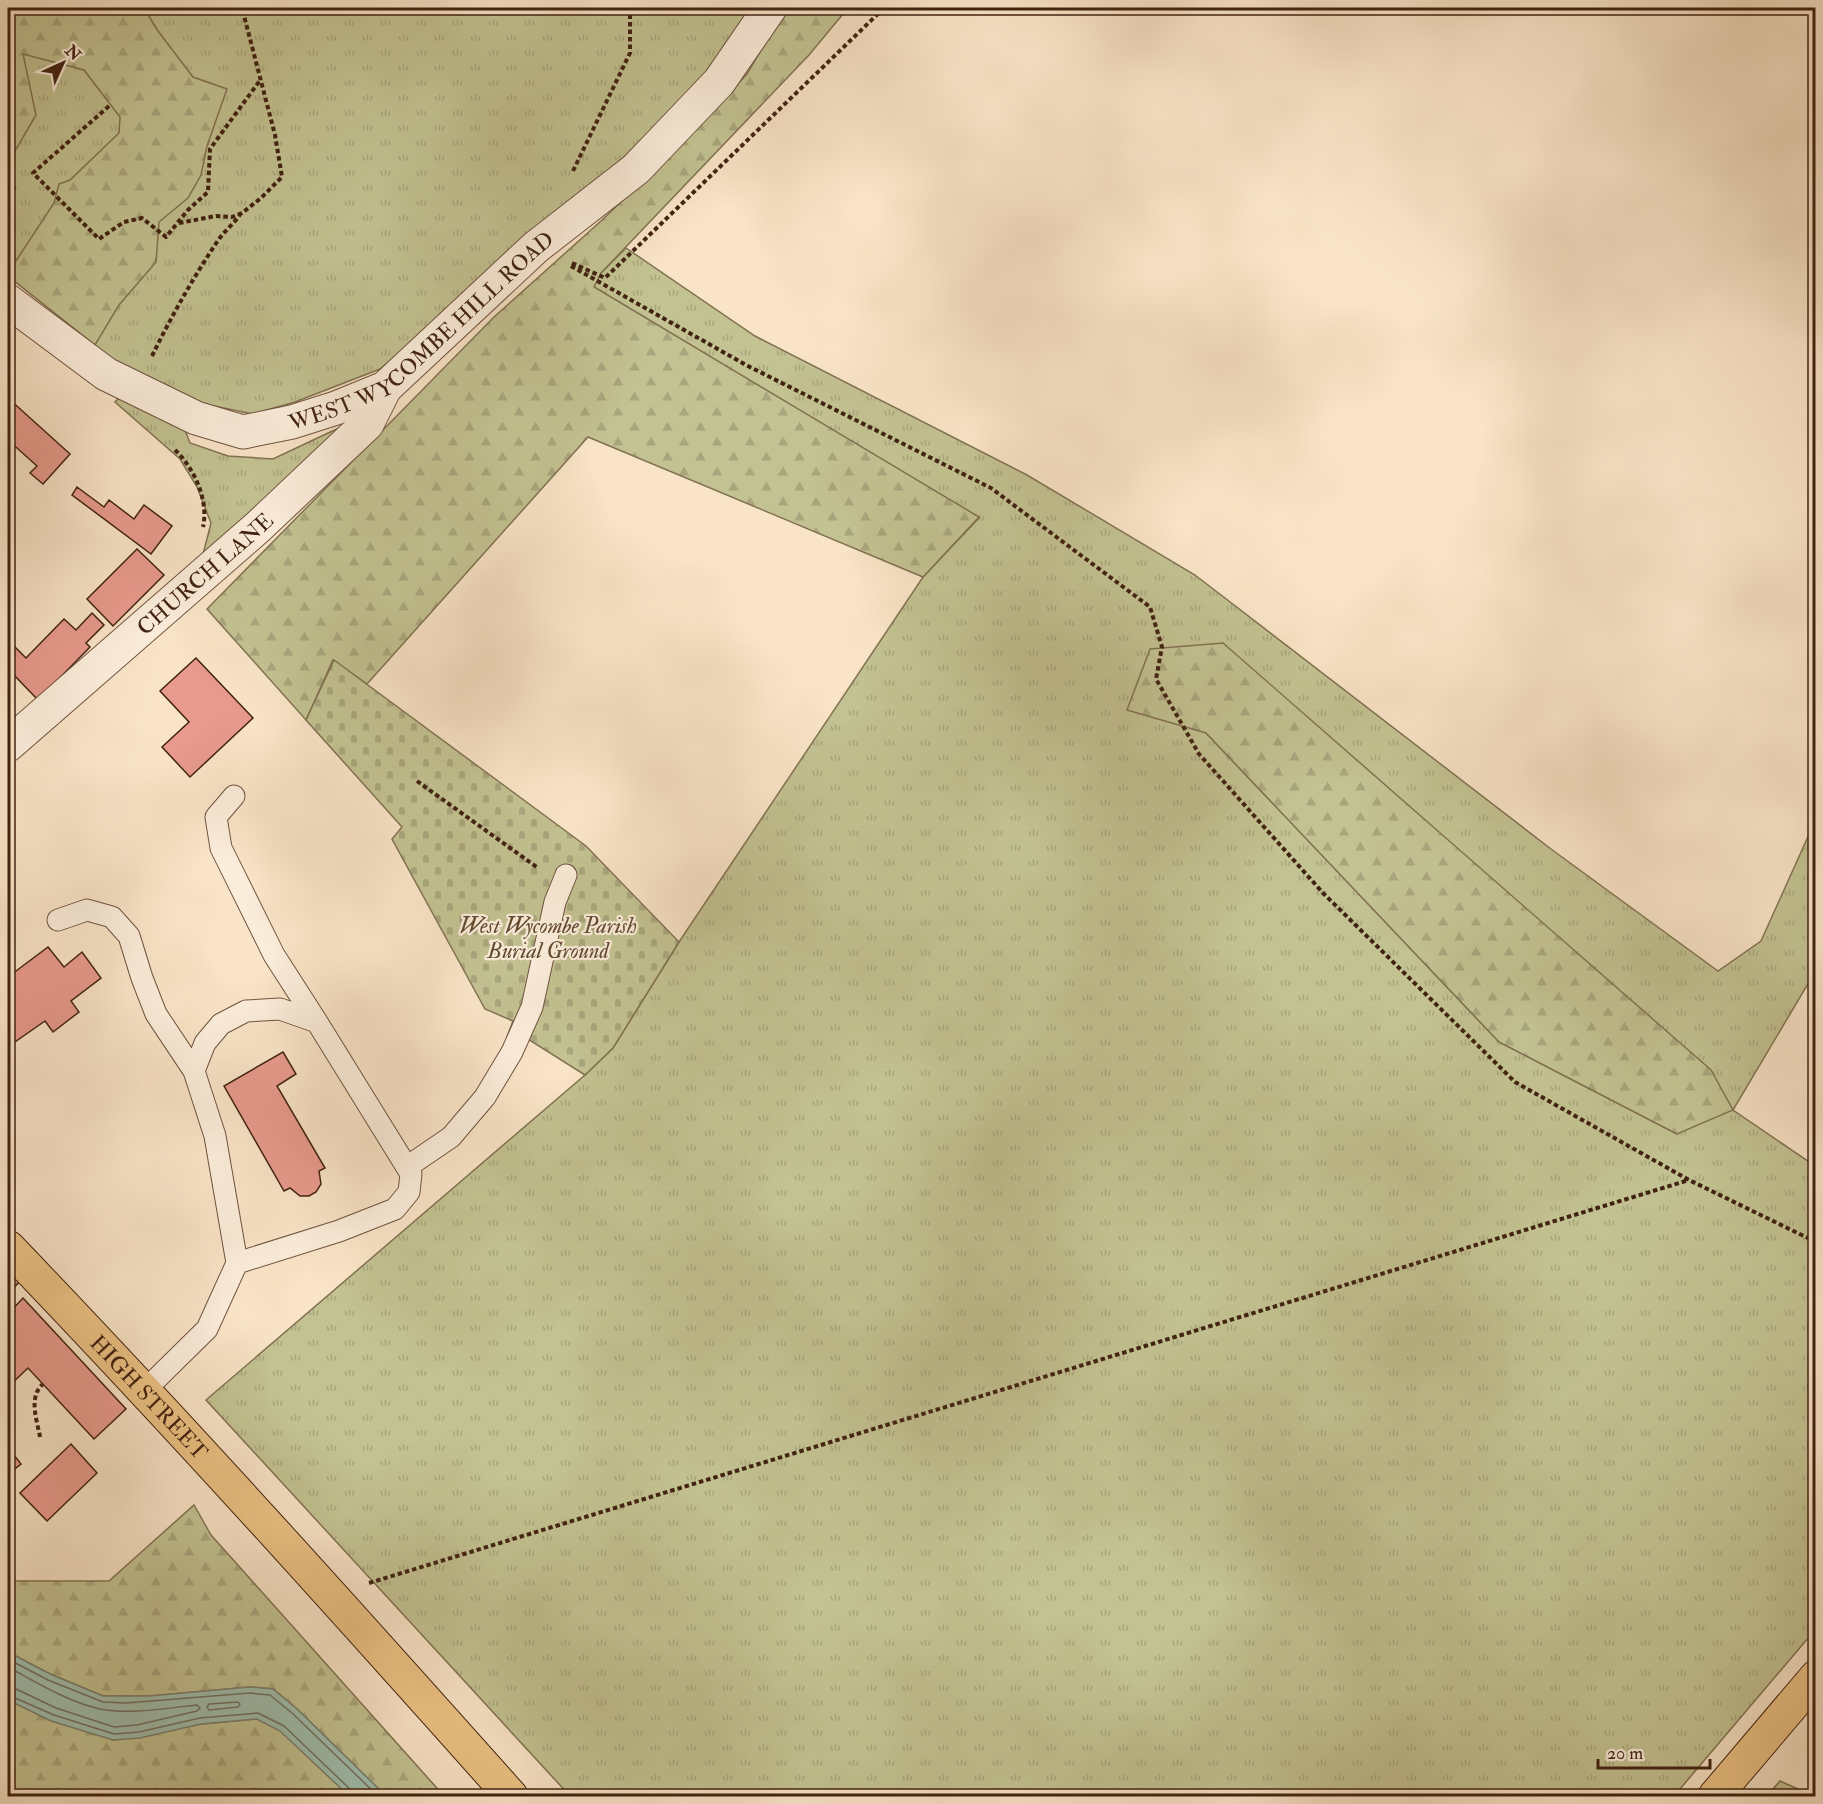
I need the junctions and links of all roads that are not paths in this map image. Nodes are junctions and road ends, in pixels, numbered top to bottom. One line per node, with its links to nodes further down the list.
1 (770, 8): 3 (street, WEST WYCOMBE HILL ROAD)
2 (8, 301): 3 (street, WEST WYCOMBE HILL ROAD)
3 (385, 388): 4 (street, CHURCH LANE)
4 (8, 745)
5 (234, 796): 8 (lane)
6 (564, 880): 10 (lane)
7 (58, 920): 9 (lane)
8 (317, 1022): 9 (lane); 10 (lane)
9 (194, 1071): 12 (lane)
10 (407, 1167): 12 (lane)
11 (8, 1247): 13 (main road, HIGH STREET)
12 (237, 1263): 13 (lane)
13 (143, 1392): 15 (main road, HIGH STREET)
14 (1815, 1677): 16 (main road)
15 (511, 1797)
16 (1715, 1797)

